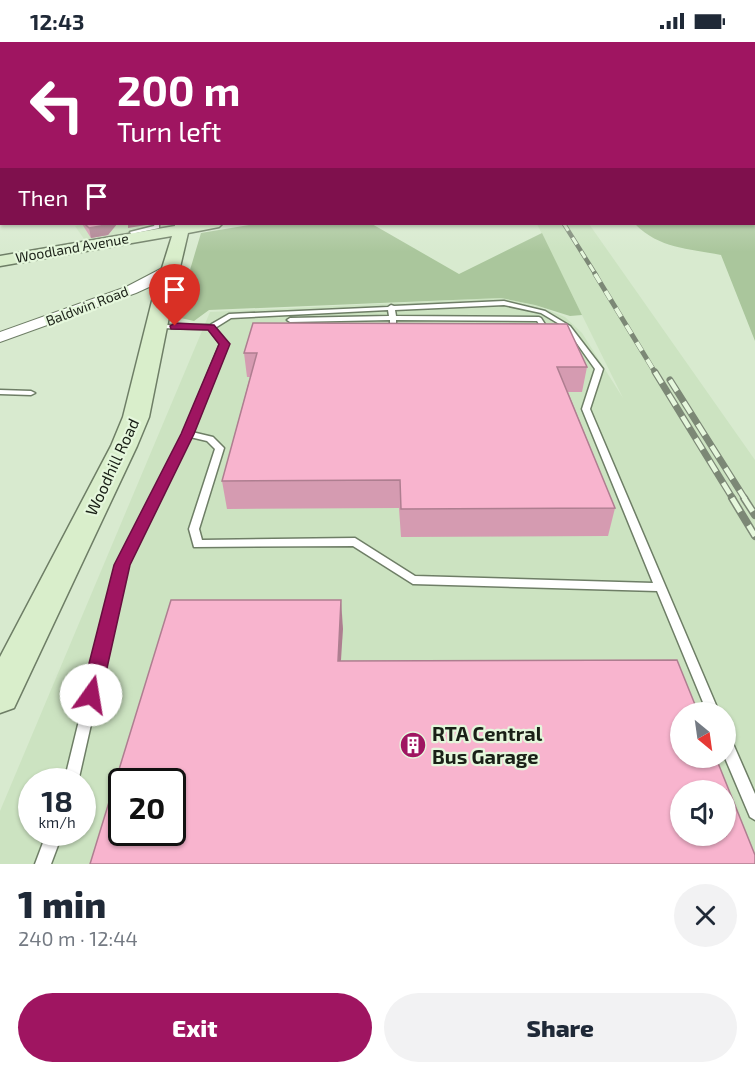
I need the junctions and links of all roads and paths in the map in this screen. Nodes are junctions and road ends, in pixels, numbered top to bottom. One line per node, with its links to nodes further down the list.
1 (174, 225): 2 (street, Woodland Avenue); 2 (lane); 4 (street, Woodhill Road)
2 (136, 237): 3 (street, Woodland Avenue)
3 (0, 261)
4 (170, 268): 5 (street, Woodhill Road); 7 (street, Baldwin Road)
5 (163, 297): 7 (street); 10 (street, Woodhill Road)
6 (392, 308): 8 (lane); 9 (lane); 18 (lane)
7 (71, 313): 14 (street, Baldwin Road)
8 (393, 318): 9 (lane); 12 (lane); 13 (lane)
9 (290, 320): 11 (lane)
10 (156, 326): 11 (lane); 19 (street, Woodhill Road)
11 (211, 327): 17 (lane)
12 (394, 334)
13 (540, 335)
14 (0, 338)
15 (0, 392): 16 (lane)
16 (31, 393)
17 (187, 434): 18 (lane); 22 (lane)
18 (659, 587): 20 (lane)
19 (0, 696)
20 (709, 702)
21 (736, 767): 23 (lane)
22 (74, 768)
23 (755, 812)
24 (50, 846): 25 (lane)
25 (43, 864)

